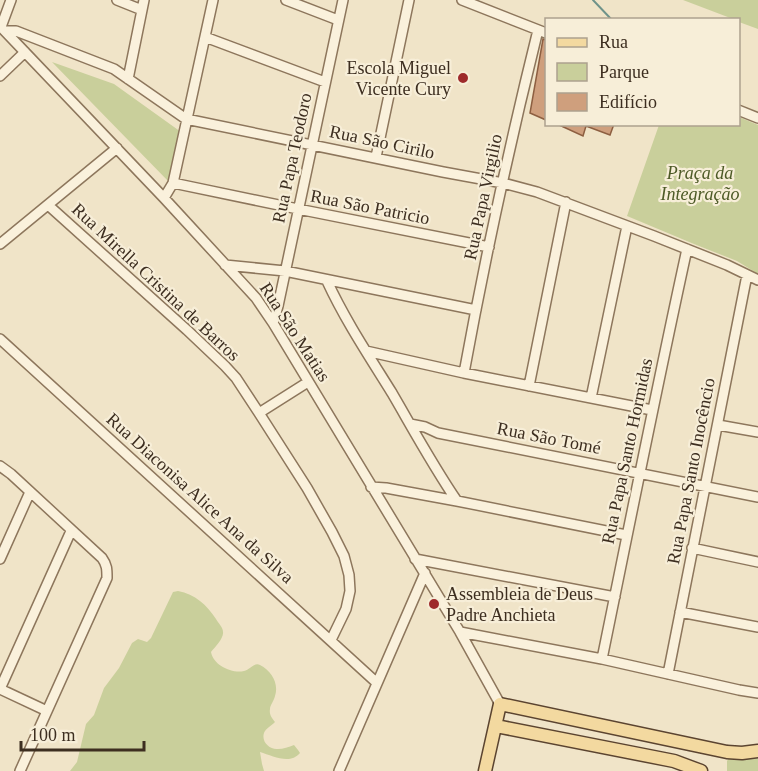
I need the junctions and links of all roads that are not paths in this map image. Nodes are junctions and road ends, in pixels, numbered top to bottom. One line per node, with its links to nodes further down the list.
1 (11, 0): 10 (street)
2 (117, 0): 8 (street)
3 (213, 0): 12 (street)
4 (286, 0): 9 (street)
5 (343, 0): 9 (street, Rua Papa Teodoro)
6 (409, 0): 22 (street)
7 (462, 0): 11 (street)
8 (143, 5): 15 (street)
9 (338, 20): 16 (street, Rua Papa Teodoro)
10 (2, 28): 13 (street, Rua São Matias); 15 (street, Rua São Cirilo)
11 (542, 31): 24 (street, Rua Papa Virgilio)
12 (205, 37): 16 (street); 19 (street)
13 (25, 52): 14 (street); 21 (street, Rua São Matias)
14 (0, 76)
15 (128, 79): 19 (street, Rua São Cirilo)
16 (325, 82): 20 (street, Rua Papa Teodoro)
17 (740, 111): 18 (street)
18 (758, 118)
19 (186, 119): 20 (street, Rua São Cirilo); 23 (street)
20 (311, 145): 22 (street, Rua São Cirilo); 28 (street, Rua Papa Teodoro)
21 (117, 148): 25 (street, Rua São Matias); 27 (street)
22 (376, 158): 24 (street, Rua São Cirilo)
23 (173, 183): 25 (street); 28 (street, Rua São Patricio)
24 (503, 183): 26 (street, Rua São Cirilo); 31 (street, Rua Papa Virgilio)
25 (164, 198): 33 (street, Rua São Matias)
26 (567, 202): 29 (street, Rua São Cirilo); 48 (street)
27 (48, 205): 30 (street); 51 (street, Rua Mirella Cristina de Barros)
28 (298, 209): 31 (street, Rua São Patricio); 34 (street, Rua Papa Teodoro)
29 (627, 226): 32 (street, Rua São Cirilo); 49 (street)
30 (0, 244)
31 (489, 247): 40 (street, Rua Papa Virgilio)
32 (687, 249): 35 (street, Rua São Cirilo); 50 (street, Rua Papa Santo Hormidas)
33 (225, 265): 34 (street); 41 (street, Rua São Matias)
34 (285, 272): 37 (street); 41 (street, Rua Papa Teodoro)
35 (747, 275): 36 (street, Rua São Cirilo); 53 (street, Rua Papa Santo Inocêncio)
36 (758, 280)
37 (327, 281): 38 (street); 39 (street)
38 (345, 285): 39 (street); 40 (street)
39 (336, 302): 43 (street)
40 (476, 310): 46 (street, Rua Papa Virgilio)
41 (273, 323): 47 (street, Rua São Matias)
42 (0, 339): 79 (street, Rua Diaconisa Alice Ana da Silva)
43 (366, 351): 44 (street); 45 (street)
44 (392, 356): 45 (street); 46 (street)
45 (377, 369): 52 (street)
46 (464, 373): 48 (street)
47 (308, 382): 51 (street); 61 (street, Rua São Matias)
48 (529, 386): 49 (street)
49 (591, 398): 50 (street)
50 (652, 410): 58 (street, Rua Papa Santo Hormidas)
51 (259, 413): 79 (street, Rua Mirella Cristina de Barros)
52 (410, 424): 55 (street, Rua São Tomé); 56 (street)
53 (718, 425): 54 (street); 60 (street, Rua Papa Santo Inocêncio)
54 (758, 432)
55 (438, 433): 56 (street); 58 (street, Rua São Tomé)
56 (422, 444): 59 (street)
57 (0, 466): 62 (street)
58 (641, 473): 60 (street, Rua São Tomé); 67 (street, Rua Papa Santo Hormidas)
59 (441, 477): 63 (street); 65 (street)
60 (705, 486): 64 (street, Rua São Tomé); 68 (street, Rua Papa Santo Inocêncio)
61 (371, 487): 63 (street); 70 (street, Rua São Matias)
62 (30, 492): 66 (street); 69 (street)
63 (432, 496): 65 (street)
64 (758, 497)
65 (457, 501): 67 (street)
66 (71, 531): 84 (street); 87 (street)
67 (627, 536): 74 (street, Rua Papa Santo Hormidas)
68 (693, 548): 71 (street); 75 (street, Rua Papa Santo Inocêncio)
69 (0, 558)
70 (415, 559): 72 (street); 73 (street, Rua São Matias)
71 (758, 562)
72 (439, 564): 73 (street); 74 (street)
73 (425, 573): 77 (street, Rua São Matias); 83 (street)
74 (615, 597): 81 (street, Rua Papa Santo Hormidas)
75 (680, 612): 76 (street); 82 (street, Rua Papa Santo Inocêncio)
76 (758, 627)
77 (460, 632): 78 (street); 80 (street, Rua São Matias)
78 (488, 637): 80 (street); 81 (street)
79 (331, 640): 83 (street, Rua Diaconisa Alice Ana da Silva)
80 (467, 644): 86 (street, Rua São Matias)
81 (602, 659): 82 (street)
82 (668, 674): 85 (street)
83 (377, 683): 93 (street)
84 (0, 689): 87 (street)
85 (758, 693)
86 (500, 704): 88 (main road); 89 (main road)
87 (47, 711): 92 (street)
88 (496, 726): 90 (main road); 94 (main road)
89 (617, 728): 90 (main road); 91 (main road)
90 (611, 749): 95 (main road)
91 (758, 751)
92 (20, 771)
93 (339, 771)
94 (485, 771)
95 (701, 771)

